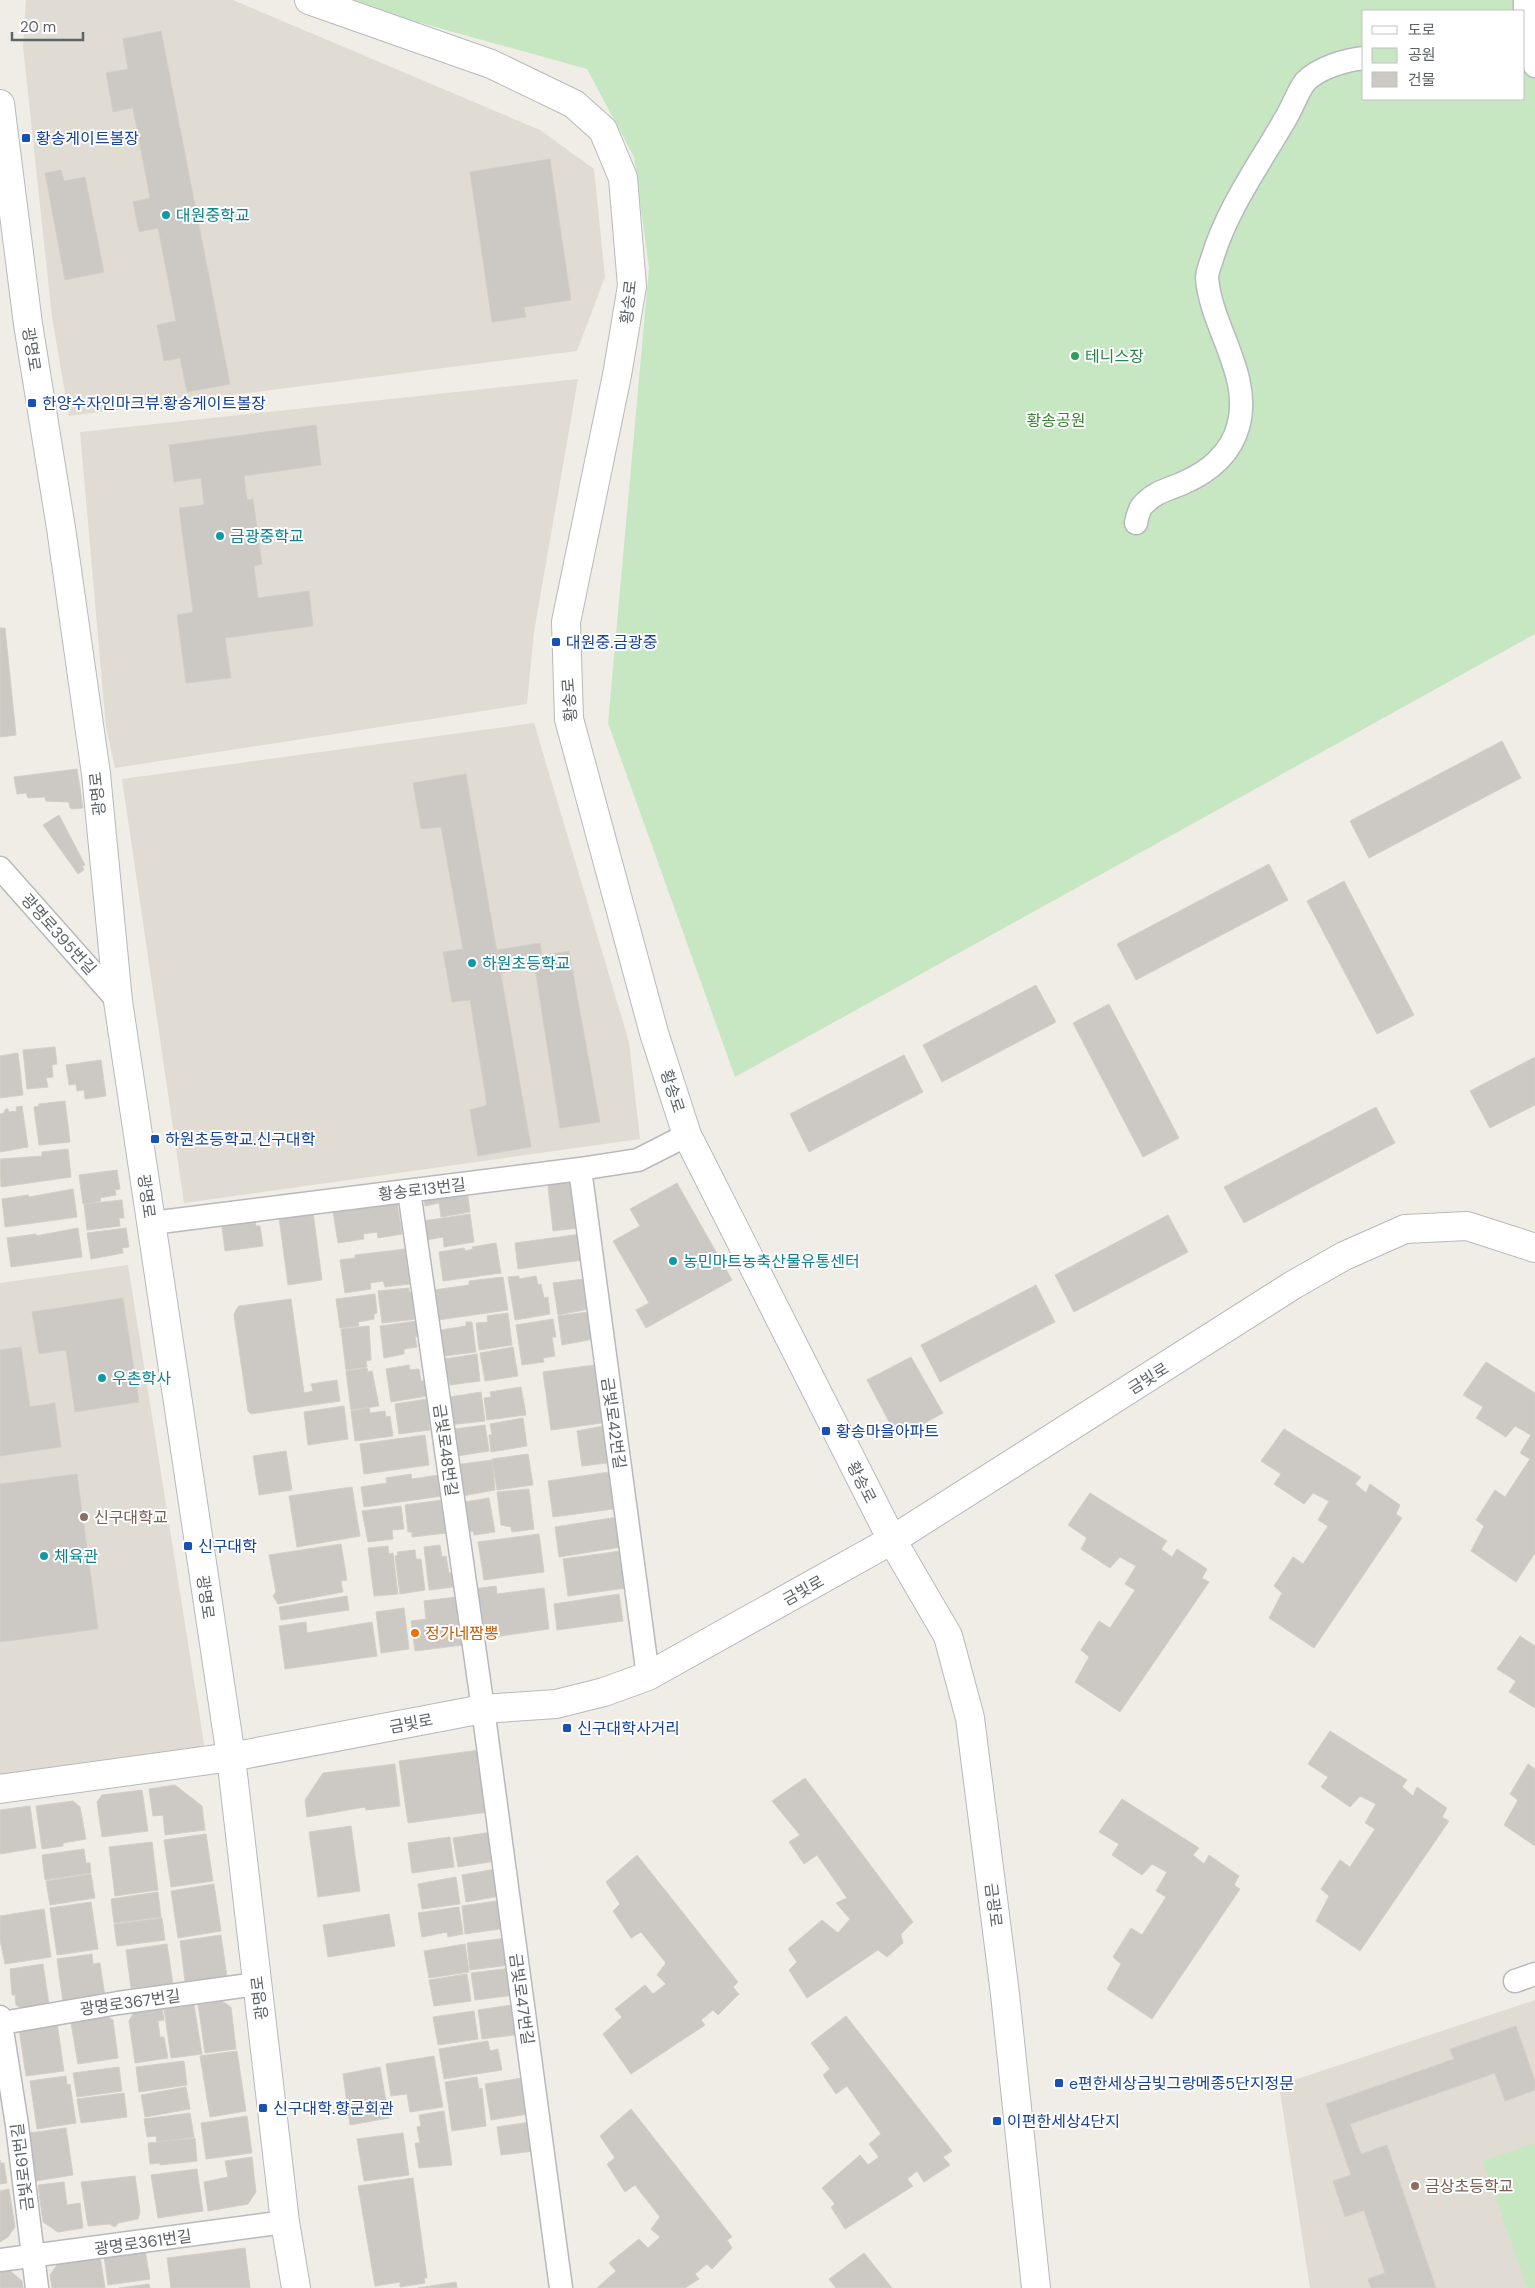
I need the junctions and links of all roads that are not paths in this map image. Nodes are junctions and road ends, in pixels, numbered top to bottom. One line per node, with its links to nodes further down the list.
1 (309, 0): 9 (street, 황송로)
2 (1525, 36): 4 (street)
3 (1362, 58): 6 (street)
4 (1535, 66)
5 (0, 104): 8 (street, 광명로)
6 (1136, 523)
7 (0, 868): 8 (street, 광명로395번길)
8 (118, 1001): 12 (street, 광명로)
9 (687, 1135): 10 (street, 황송로13번길); 14 (street, 황송로)
10 (580, 1169): 11 (street, 황송로13번길); 15 (street, 금빛로42번길)
11 (409, 1191): 12 (street, 황송로13번길); 16 (street, 금빛로48번길)
12 (152, 1223): 17 (street, 광명로)
13 (1535, 1248): 14 (street, 금빛로)
14 (892, 1540): 15 (street, 금빛로); 27 (street, 금광로)
15 (648, 1676): 16 (street, 금빛로)
16 (483, 1710): 17 (street, 금빛로); 26 (street, 금빛로47번길)
17 (230, 1757): 18 (street, 금빛로); 19 (street, 광명로)
18 (0, 1788)
19 (258, 1984): 20 (street, 광명로367번길); 21 (street, 광명로)
20 (1, 2020): 22 (street, 금빛로61번길)
21 (285, 2222): 22 (street, 광명로361번길); 25 (street, 광명로)
22 (32, 2256): 23 (street, 광명로361번길); 24 (street, 금빛로61번길)
23 (0, 2260)
24 (37, 2288)
25 (296, 2288)
26 (561, 2288)
27 (1036, 2288)

